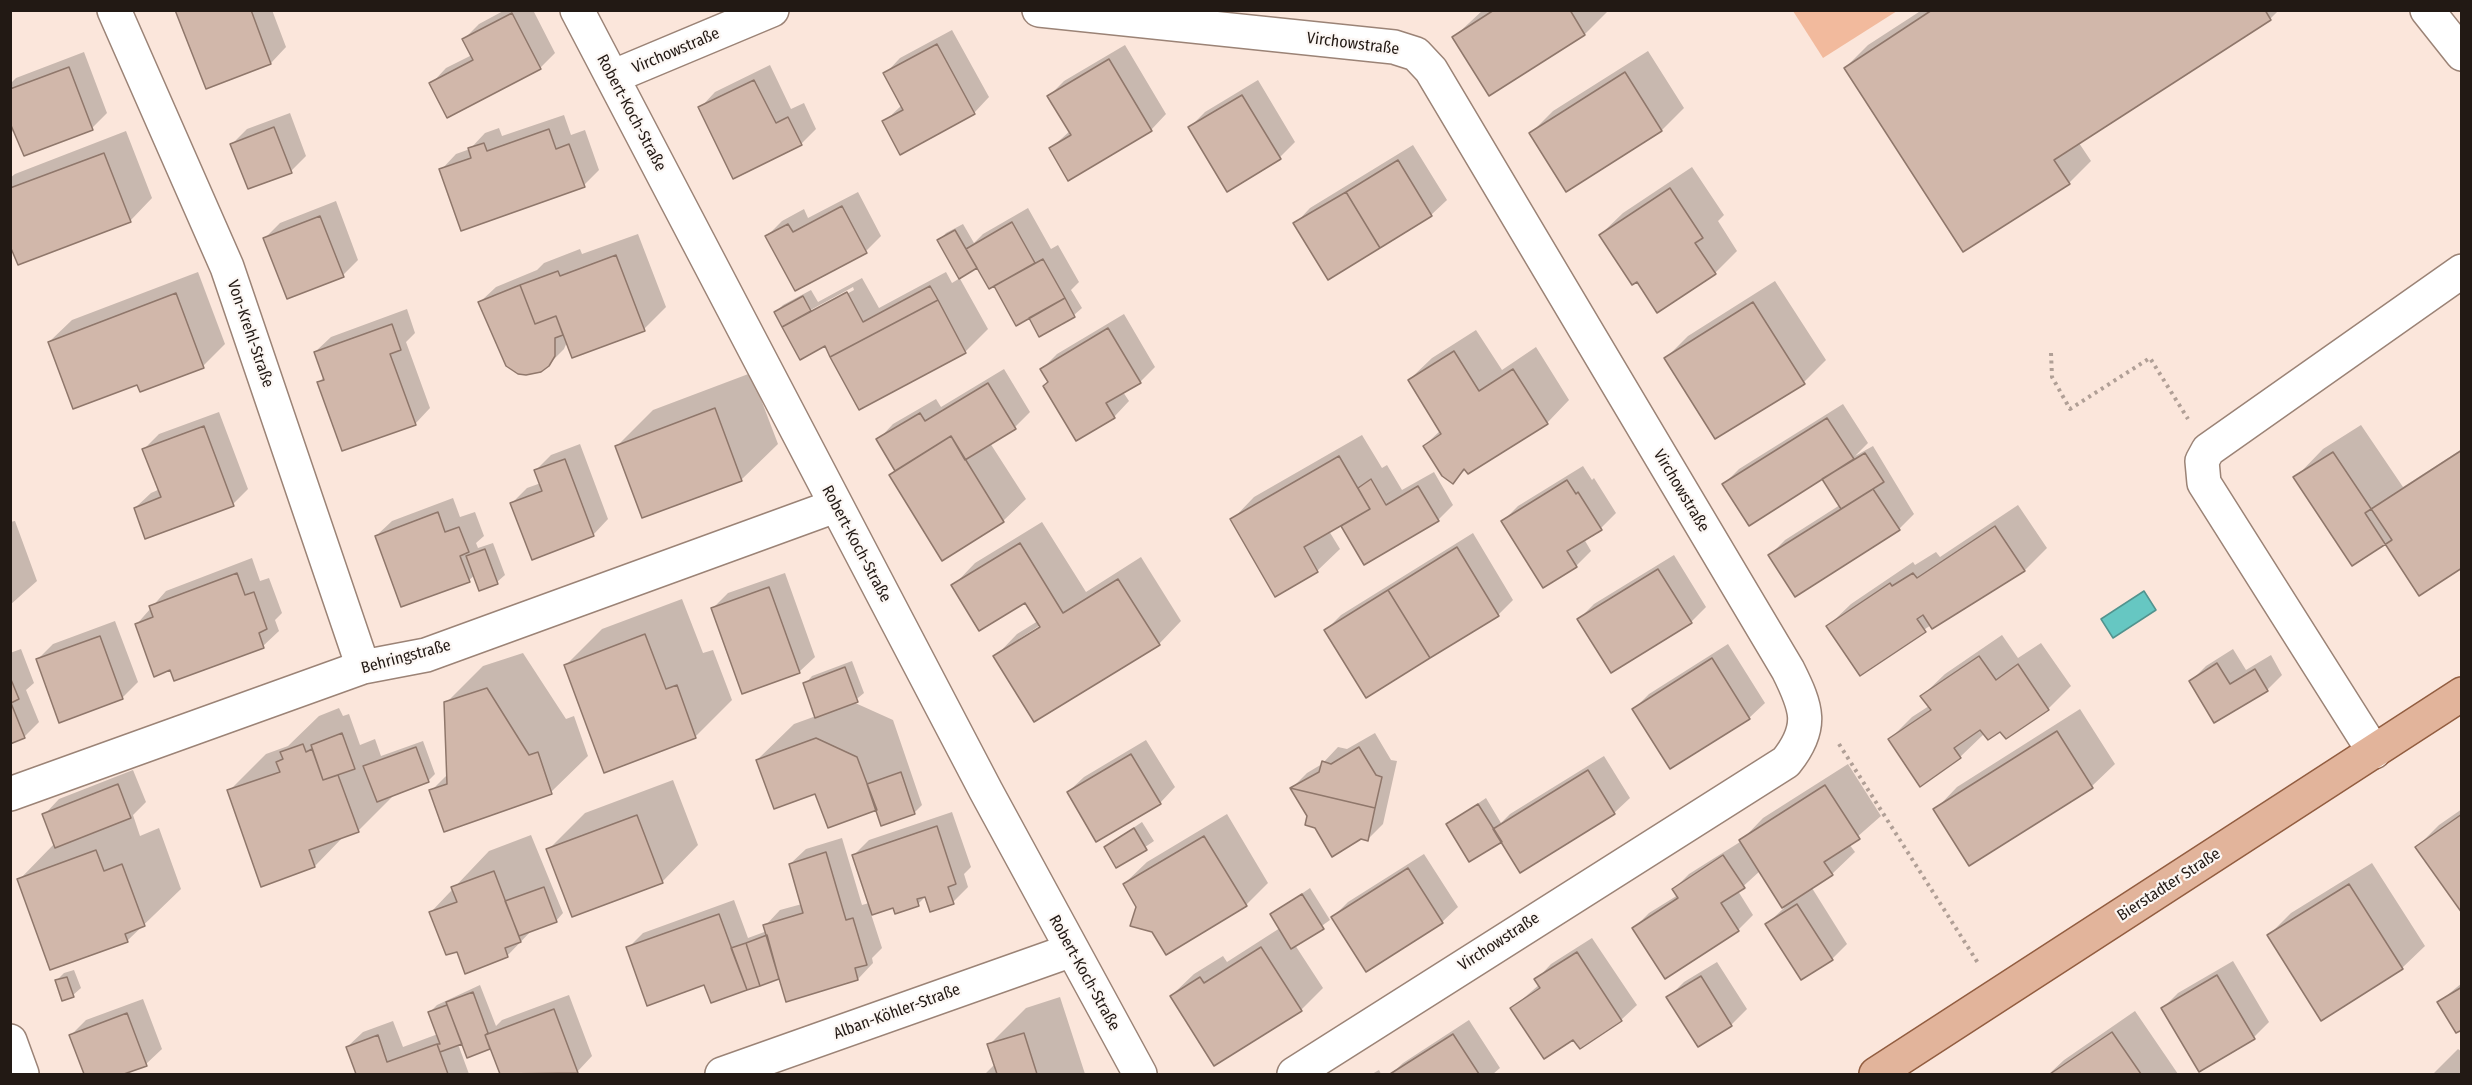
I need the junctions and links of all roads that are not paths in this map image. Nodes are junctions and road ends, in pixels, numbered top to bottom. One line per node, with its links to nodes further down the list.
1 (114, 10): 10 (street, Von-Krehl-Straße)
2 (577, 10): 7 (street, Robert-Koch-Straße)
3 (772, 10): 7 (street, Virchowstraße)
4 (1039, 10): 19 (street, Virchowstraße)
5 (2427, 10): 6 (street)
6 (2462, 54)
7 (612, 77): 9 (street, Robert-Koch-Straße)
8 (2462, 272): 12 (street)
9 (835, 506): 10 (street, Behringstraße); 14 (street, Robert-Koch-Straße)
10 (363, 667): 13 (street, Behringstraße)
11 (2462, 694): 12 (main road, Bierstadter Straße)
12 (2374, 752): 20 (main road, Bierstadter Straße)
13 (10, 794)
14 (1072, 950): 17 (street, Alban-Köhler-Straße); 18 (street, Robert-Koch-Straße)
15 (10, 1041): 16 (street)
16 (22, 1074)
17 (722, 1074)
18 (1140, 1074)
19 (1294, 1074)
20 (1876, 1074)

